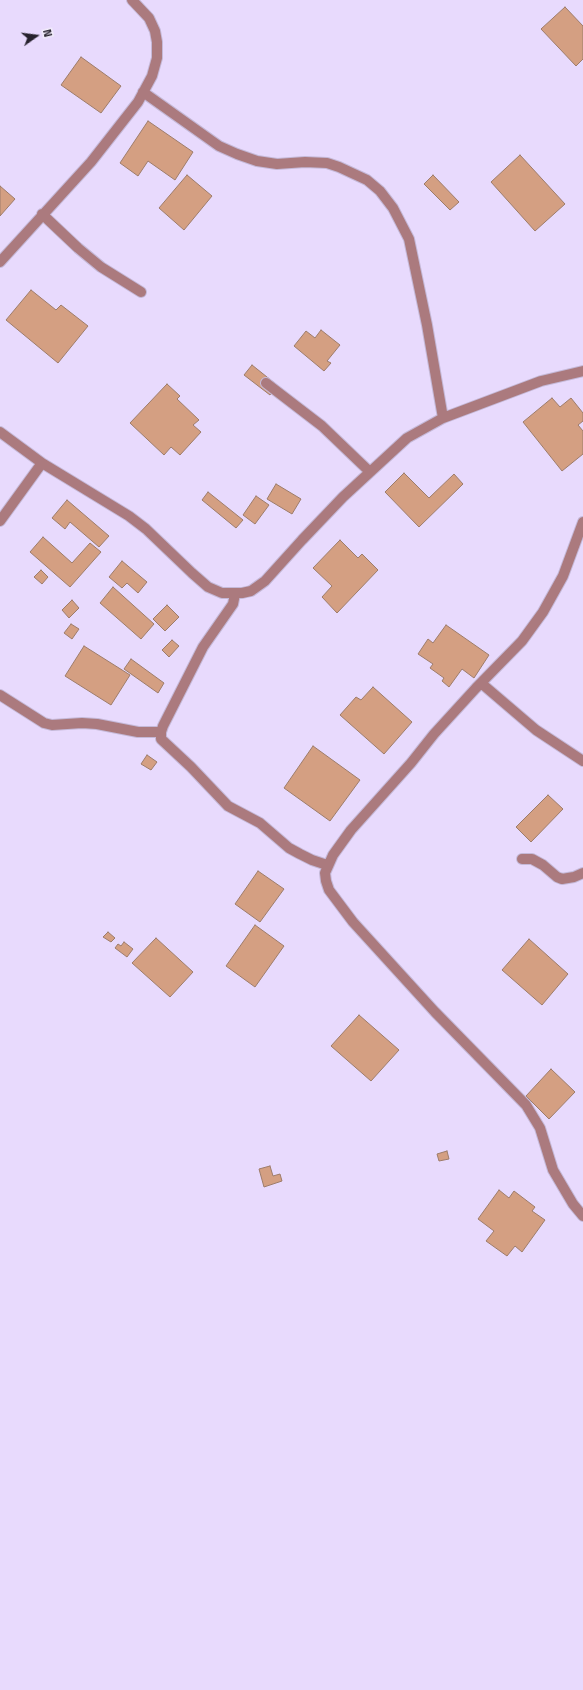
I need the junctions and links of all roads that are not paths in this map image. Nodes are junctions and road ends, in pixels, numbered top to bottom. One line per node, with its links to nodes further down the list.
1 (132, 0): 2 (street)
2 (143, 92): 3 (street); 8 (street)
3 (42, 214): 4 (street); 5 (street)
4 (0, 262)
5 (141, 292)
6 (583, 371): 8 (street)
7 (266, 383): 11 (street)
8 (443, 418): 11 (street)
9 (0, 432): 10 (street)
10 (42, 463): 12 (street); 14 (street)
11 (370, 472): 14 (street)
12 (0, 521)
13 (583, 522): 15 (street)
14 (235, 594): 17 (street)
15 (481, 683): 18 (street); 20 (street)
16 (0, 695): 17 (street)
17 (161, 732): 20 (street)
18 (583, 761)
19 (522, 859): 21 (street)
20 (327, 865): 22 (street)
21 (583, 872)
22 (583, 1216)

